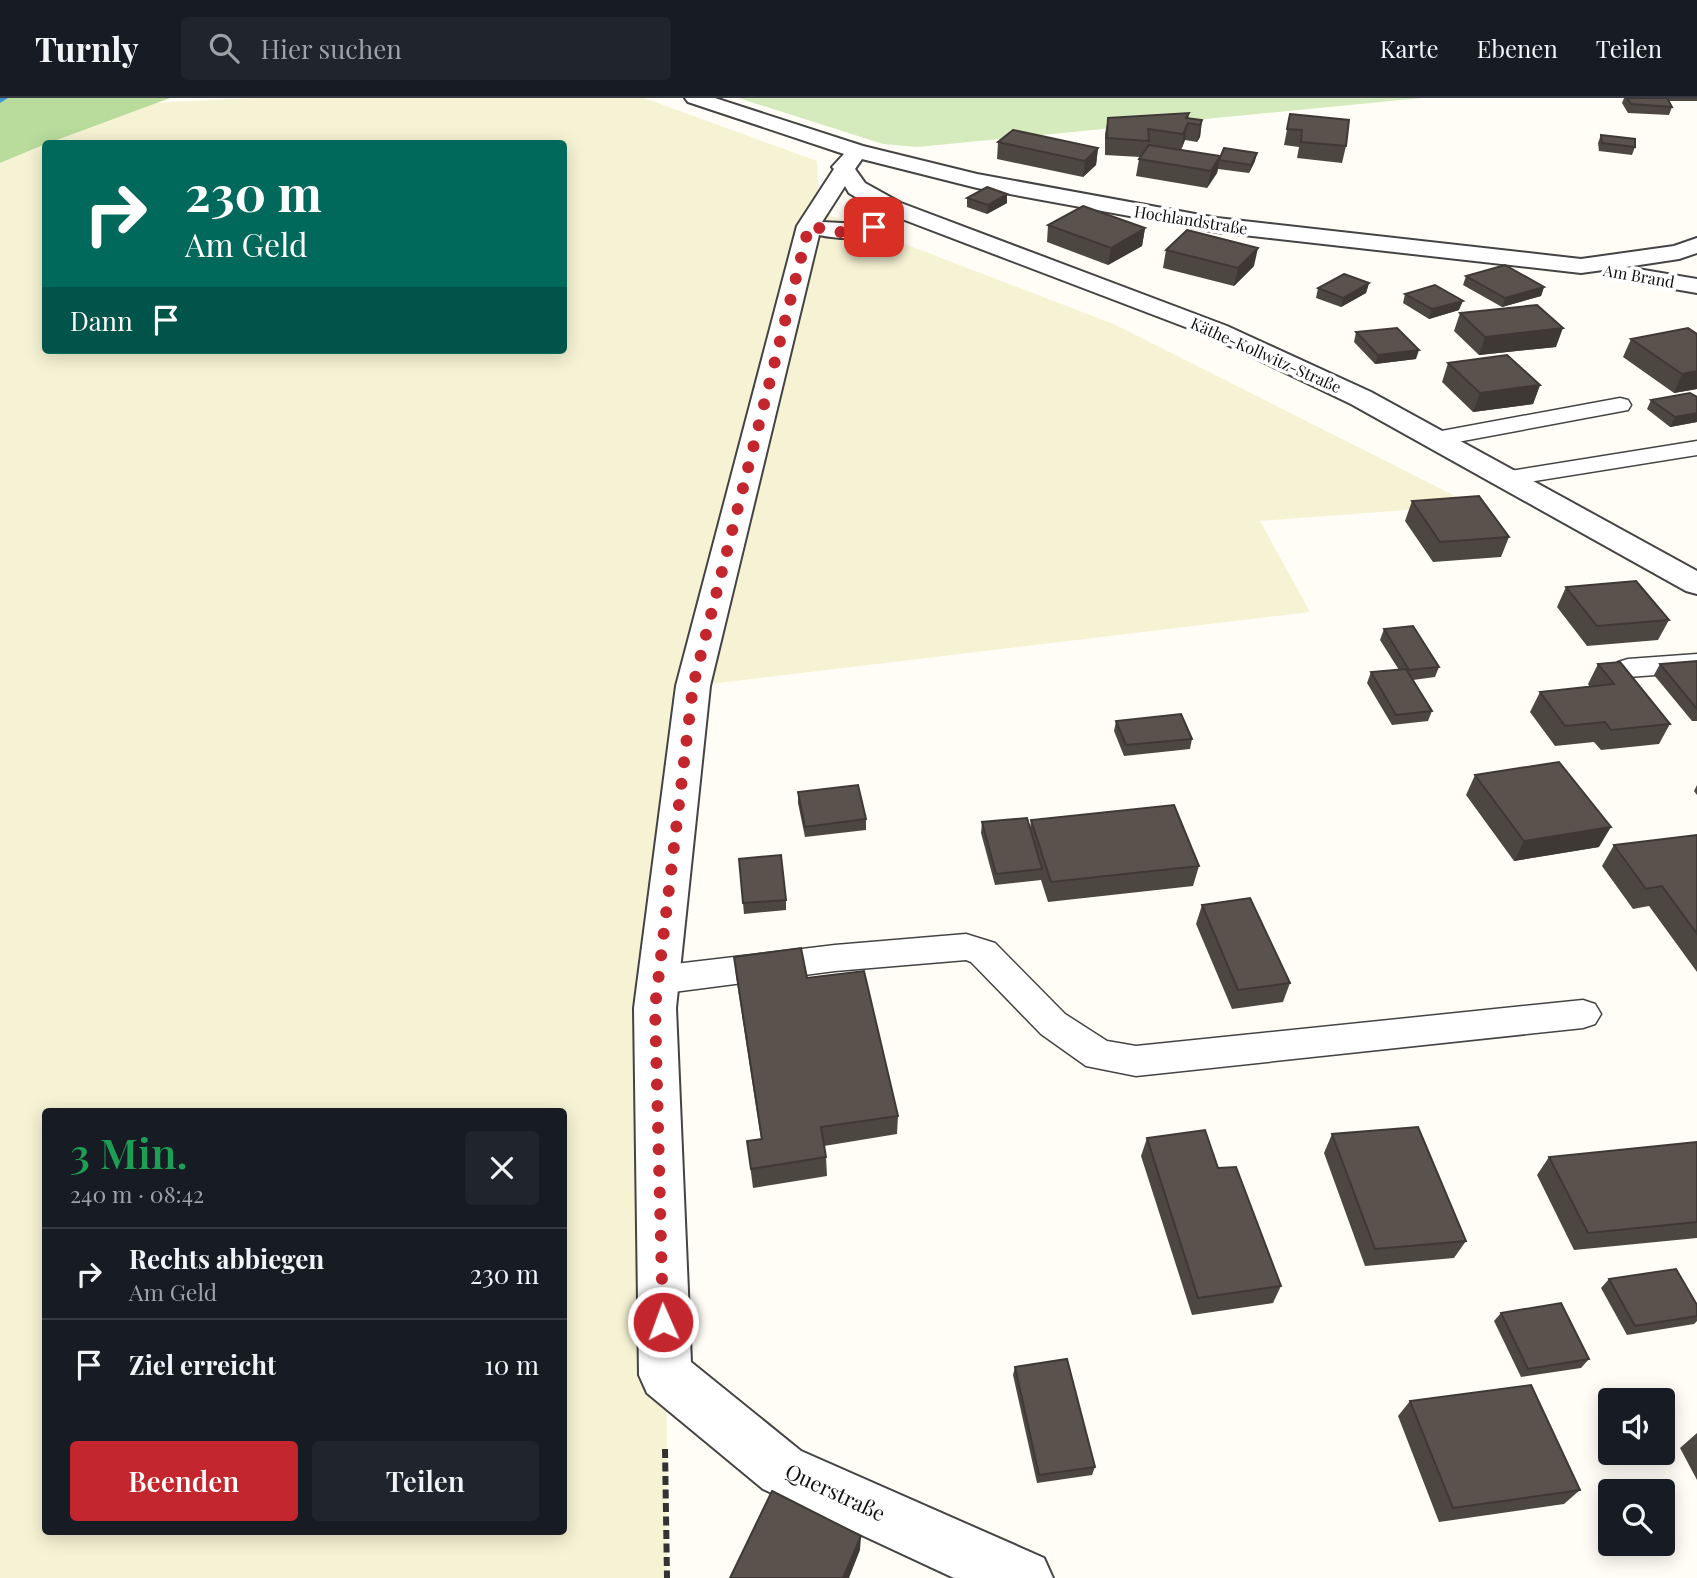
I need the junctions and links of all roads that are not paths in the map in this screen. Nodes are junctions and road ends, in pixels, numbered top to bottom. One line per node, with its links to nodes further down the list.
1 (695, 98): 2 (street, Hochlandstraße)
2 (849, 159): 3 (street, Käthe-Kollwitz-Straße); 4 (street); 6 (street, Hochlandstraße)
3 (893, 208): 4 (street); 9 (street, Käthe-Kollwitz-Straße)
4 (809, 226): 15 (street)
5 (1697, 245): 6 (street, Hochlandstraße)
6 (1581, 266): 7 (street, Am Brand)
7 (1697, 286)
8 (1619, 405): 9 (lane)
9 (1436, 439): 11 (street, Käthe-Kollwitz-Straße)
10 (1697, 447): 11 (lane)
11 (1510, 478): 12 (street, Käthe-Kollwitz-Straße)
12 (1697, 584)
13 (1697, 663): 14 (lane)
14 (1628, 668)
15 (658, 980): 16 (lane); 17 (street, Querstraße)
16 (1583, 1014)
17 (1024, 1578)

